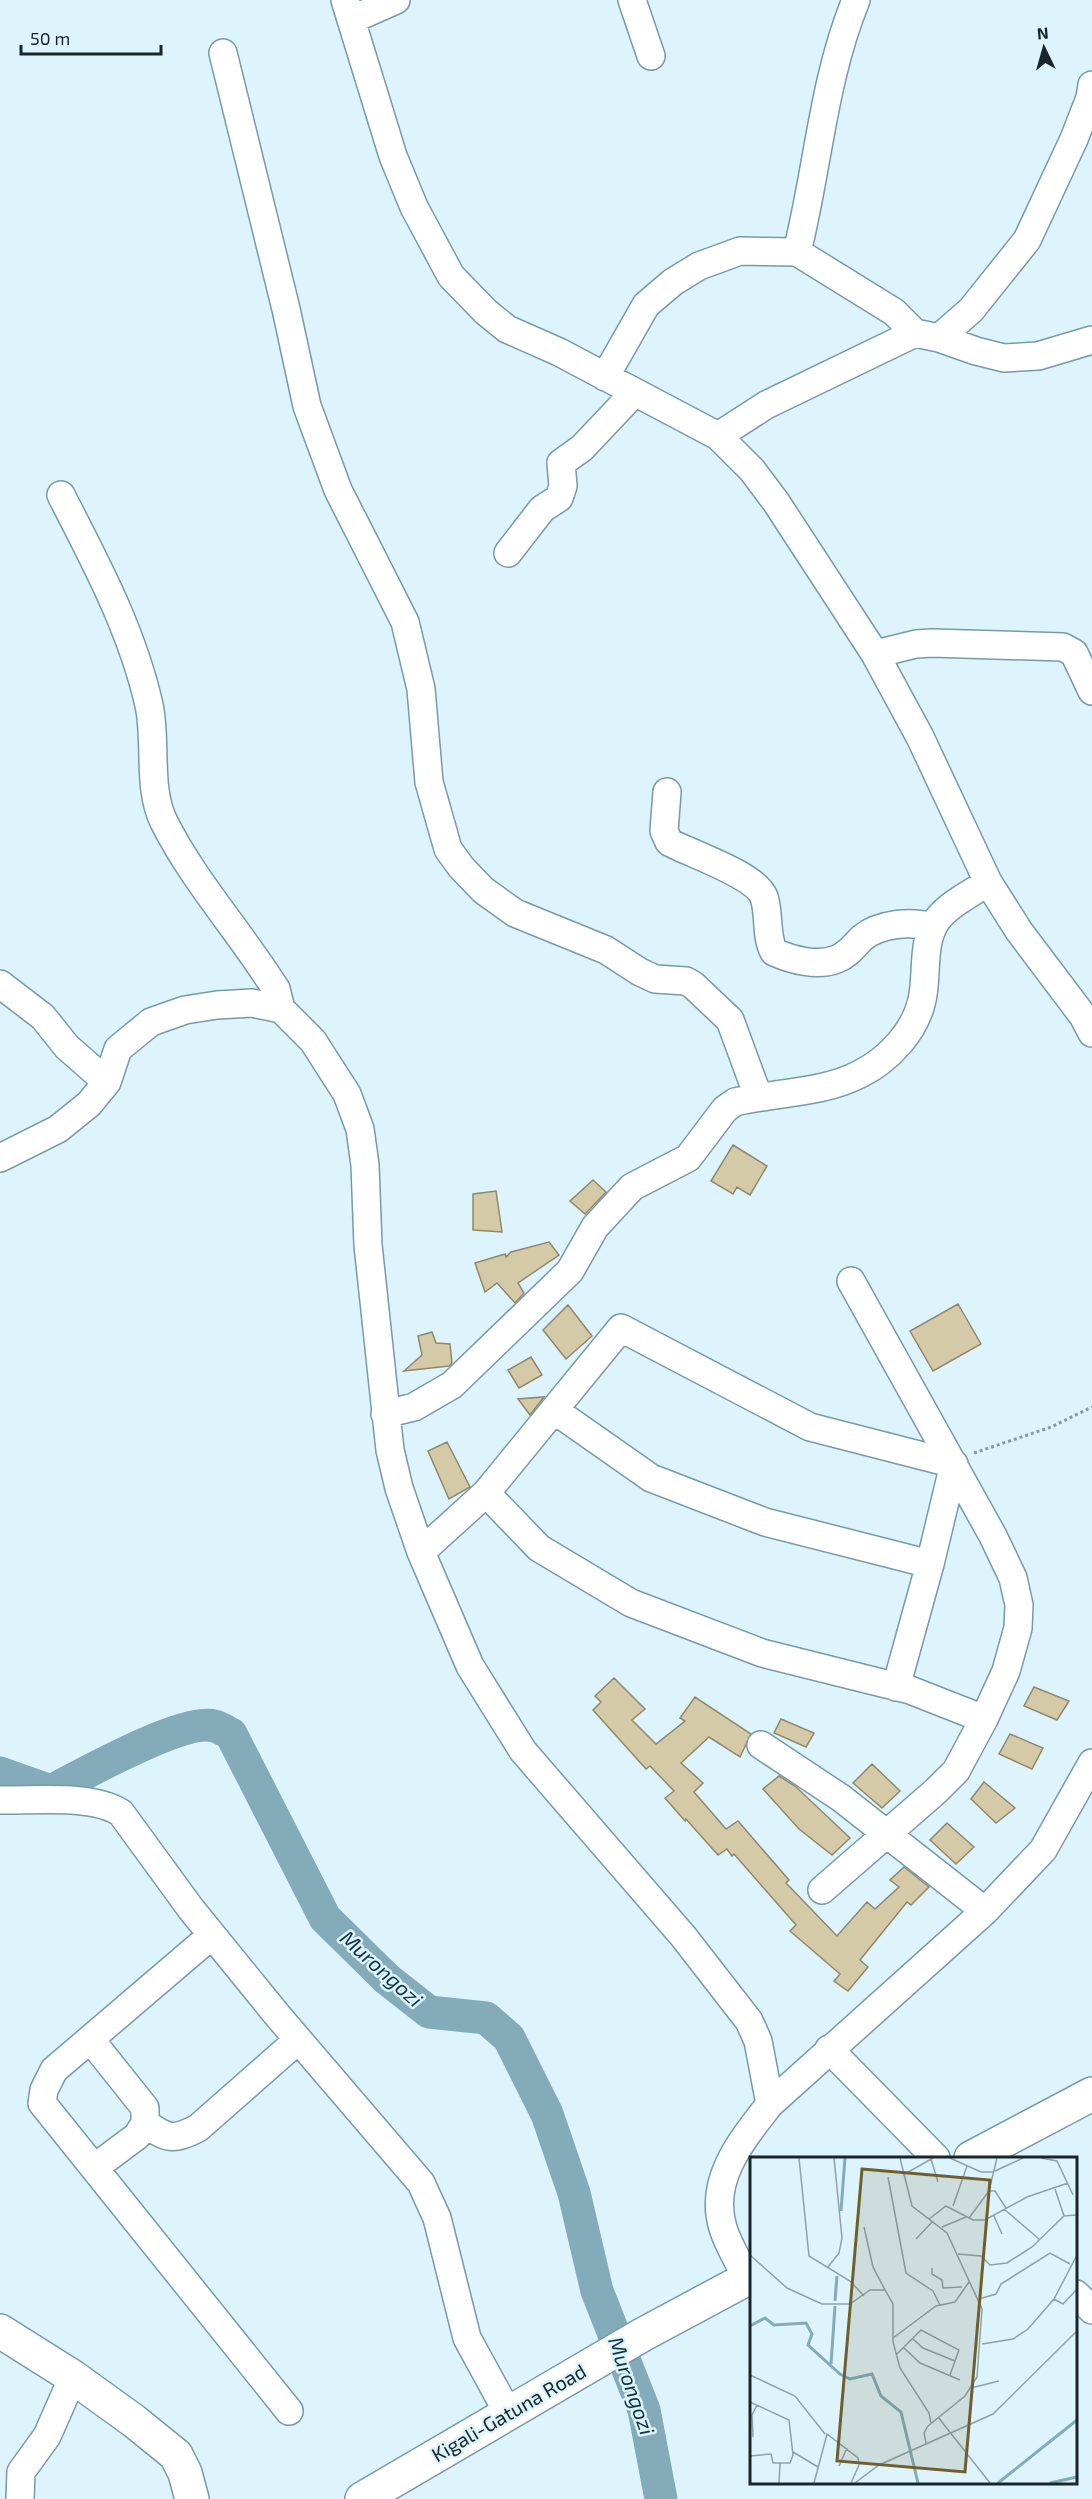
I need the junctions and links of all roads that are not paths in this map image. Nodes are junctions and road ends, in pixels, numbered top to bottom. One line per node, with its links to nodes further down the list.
1 (396, 0): 4 (street)
2 (632, 0): 6 (street)
3 (856, 0): 8 (street)
4 (348, 10): 11 (street)
5 (223, 53): 25 (street)
6 (651, 56)
7 (1091, 93): 9 (street)
8 (797, 252): 9 (street); 11 (street)
9 (927, 335): 10 (street); 13 (street)
10 (1092, 340)
11 (604, 377): 12 (street)
12 (634, 393): 13 (street); 15 (street)
13 (718, 436): 16 (street)
14 (61, 495): 22 (street)
15 (508, 554)
16 (875, 654): 17 (street); 19 (street)
17 (1092, 691)
18 (667, 792): 20 (street)
19 (988, 882): 20 (street); 23 (street)
20 (933, 927): 25 (street)
21 (0, 984): 24 (street)
22 (281, 1010): 24 (street); 29 (street)
23 (1089, 1020)
24 (107, 1082): 26 (street)
25 (758, 1096): 29 (street)
26 (0, 1158)
27 (851, 1281): 30 (street)
28 (554, 1410): 30 (street); 31 (street); 33 (street)
29 (385, 1414): 32 (street)
30 (954, 1464): 33 (street); 35 (street)
31 (486, 1493): 32 (street); 34 (street)
32 (422, 1552): 47 (street)
33 (930, 1564): 34 (street)
34 (896, 1686): 35 (street)
35 (984, 1719): 39 (street)
36 (761, 1745): 39 (street)
37 (1090, 1773): 41 (street)
38 (0, 1800): 42 (street)
39 (886, 1833): 40 (street); 41 (street)
40 (822, 1890)
41 (985, 1911): 45 (street)
42 (212, 1935): 43 (street); 44 (street)
43 (90, 2039): 48 (street); 51 (street)
44 (298, 2040): 48 (street); 58 (street)
45 (829, 2049): 47 (street); 49 (street)
46 (1092, 2094): 50 (main road)
47 (770, 2104): 52 (street)
48 (145, 2122): 51 (street)
49 (935, 2157)
50 (973, 2157)
51 (94, 2168): 57 (street)
52 (749, 2277): 58 (main road, Kigali-Gatuna Road)
53 (1077, 2295): 54 (street)
54 (1092, 2310)
55 (0, 2331): 56 (main road)
56 (73, 2377): 59 (street); 60 (main road)
57 (289, 2411)
58 (508, 2413): 61 (main road, Kigali-Gatuna Road)
59 (20, 2499)
60 (192, 2499)
61 (362, 2499)

